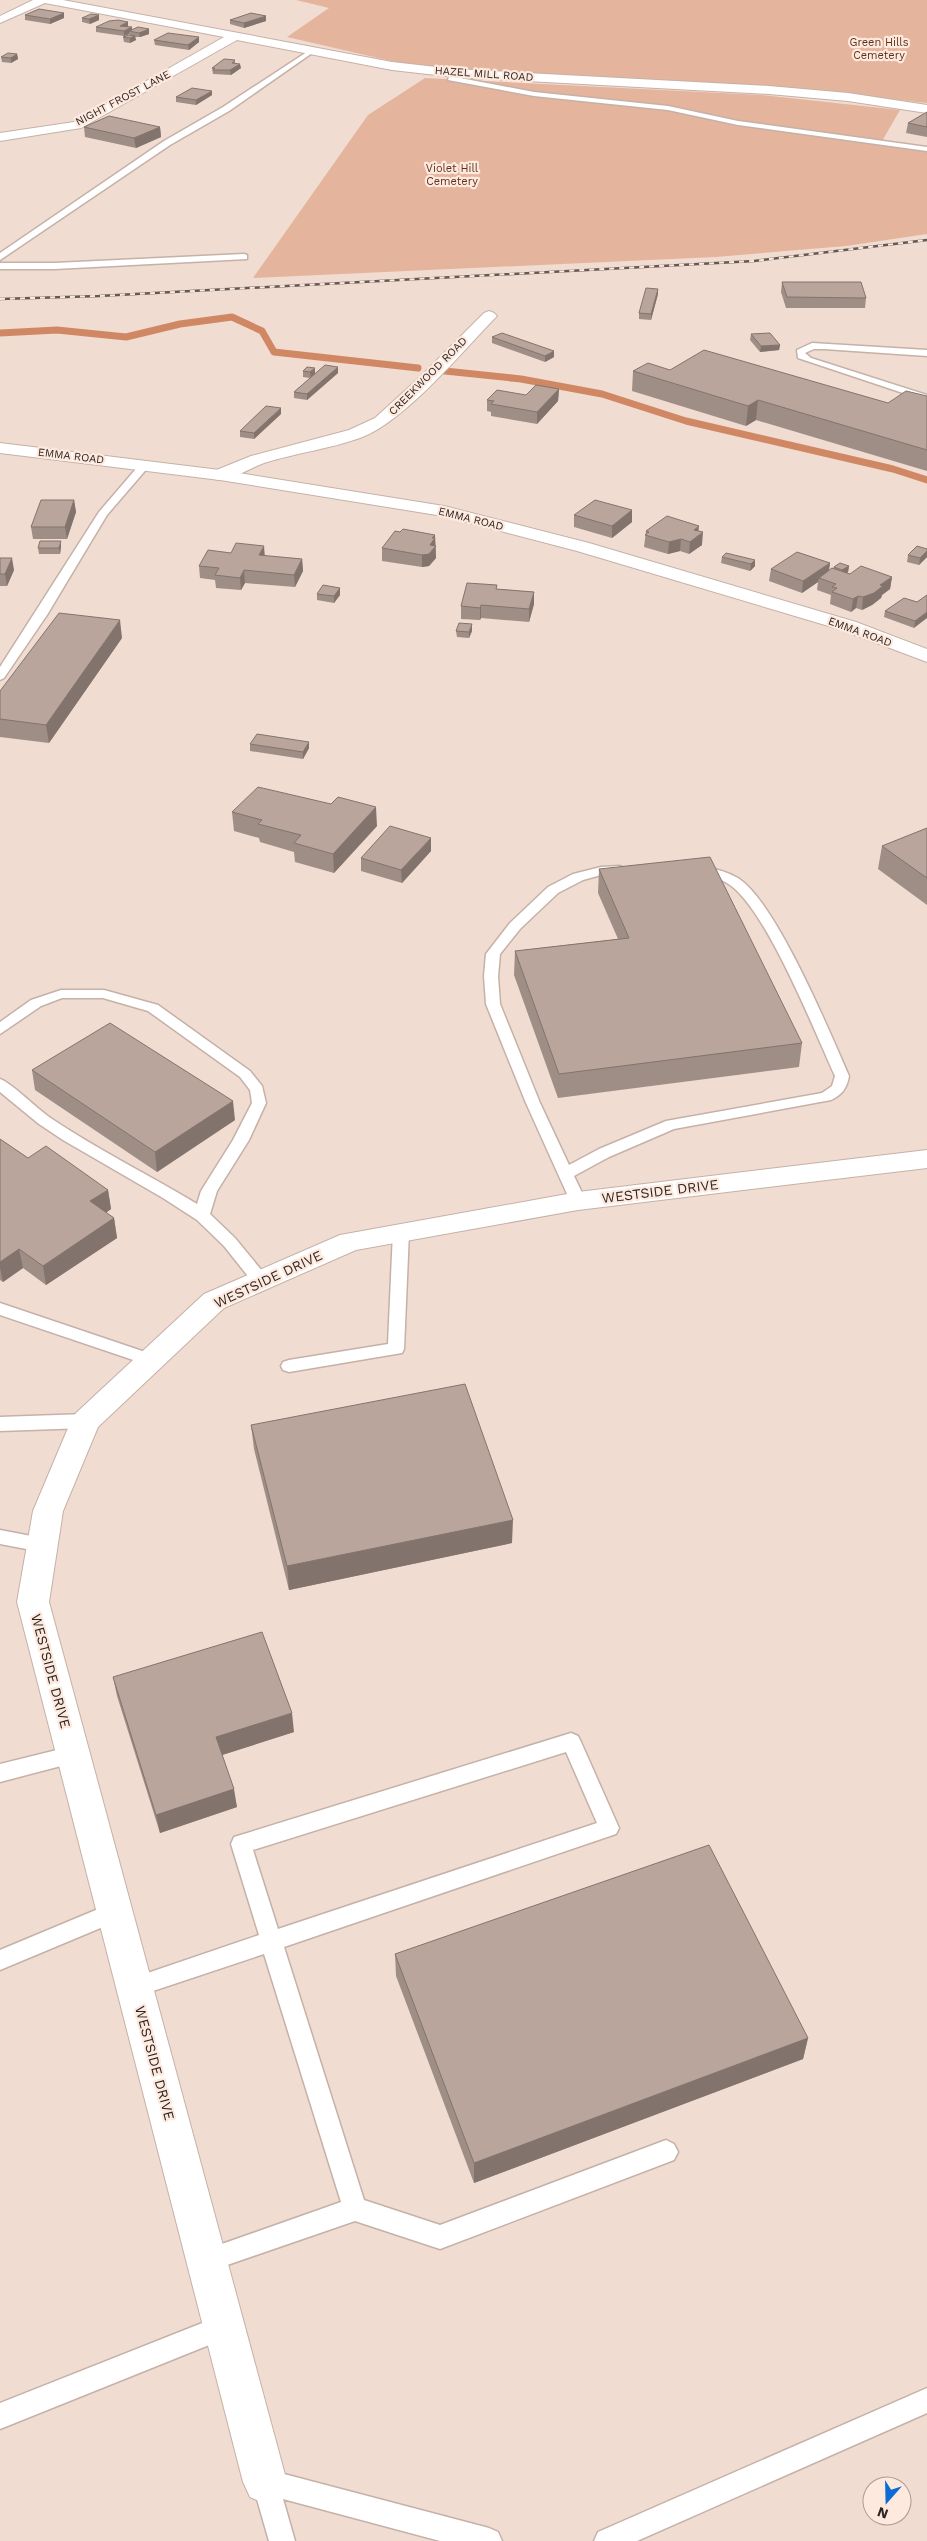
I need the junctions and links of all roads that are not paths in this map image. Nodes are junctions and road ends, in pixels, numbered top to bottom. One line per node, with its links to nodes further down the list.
1 (44, 0): 2 (street); 3 (street, HAZEL MILL ROAD)
2 (0, 20)
3 (237, 35): 4 (street, HAZEL MILL ROAD); 7 (street, NIGHT FROST LANE)
4 (314, 50): 5 (street, HAZEL MILL ROAD); 9 (lane)
5 (454, 73): 6 (street, HAZEL MILL ROAD); 8 (lane)
6 (927, 109)
7 (0, 137)
8 (927, 149)
9 (0, 257)
10 (244, 257): 11 (lane)
11 (0, 266)
12 (489, 316): 17 (street, CREEKWOOD ROAD)
13 (927, 353): 14 (lane)
14 (927, 398)
15 (0, 448): 16 (street, EMMA ROAD)
16 (145, 465): 17 (street, EMMA ROAD); 19 (lane)
17 (220, 475): 18 (street, EMMA ROAD)
18 (927, 656)
19 (0, 676)
20 (637, 868): 25 (lane)
21 (683, 868): 25 (lane)
22 (0, 1029): 26 (lane)
23 (0, 1084): 26 (lane)
24 (927, 1159): 25 (street, WESTSIDE DRIVE)
25 (571, 1188): 27 (street, WESTSIDE DRIVE)
26 (202, 1216): 28 (lane)
27 (401, 1232): 28 (street, WESTSIDE DRIVE); 31 (lane)
28 (261, 1281): 30 (street, WESTSIDE DRIVE)
29 (0, 1309): 30 (lane)
30 (151, 1360): 32 (street, WESTSIDE DRIVE)
31 (289, 1366)
32 (86, 1421): 33 (lane); 35 (street, WESTSIDE DRIVE)
33 (0, 1424)
34 (0, 1537): 35 (lane)
35 (42, 1545): 36 (street, WESTSIDE DRIVE)
36 (73, 1756): 37 (lane); 38 (street, WESTSIDE DRIVE)
37 (0, 1773)
38 (115, 1912): 40 (lane); 41 (street, WESTSIDE DRIVE)
39 (270, 1941): 39 (lane); 41 (lane); 43 (lane)
40 (0, 1960)
41 (135, 1987): 44 (street, WESTSIDE DRIVE)
42 (666, 2152): 43 (lane)
43 (355, 2209): 44 (lane)
44 (207, 2260): 45 (street, WESTSIDE DRIVE)
45 (225, 2326): 47 (lane); 48 (street, WESTSIDE DRIVE)
46 (927, 2400): 51 (lane)
47 (0, 2416)
48 (265, 2482): 49 (lane); 50 (lane)
49 (282, 2541)
50 (489, 2541)
51 (607, 2541)

